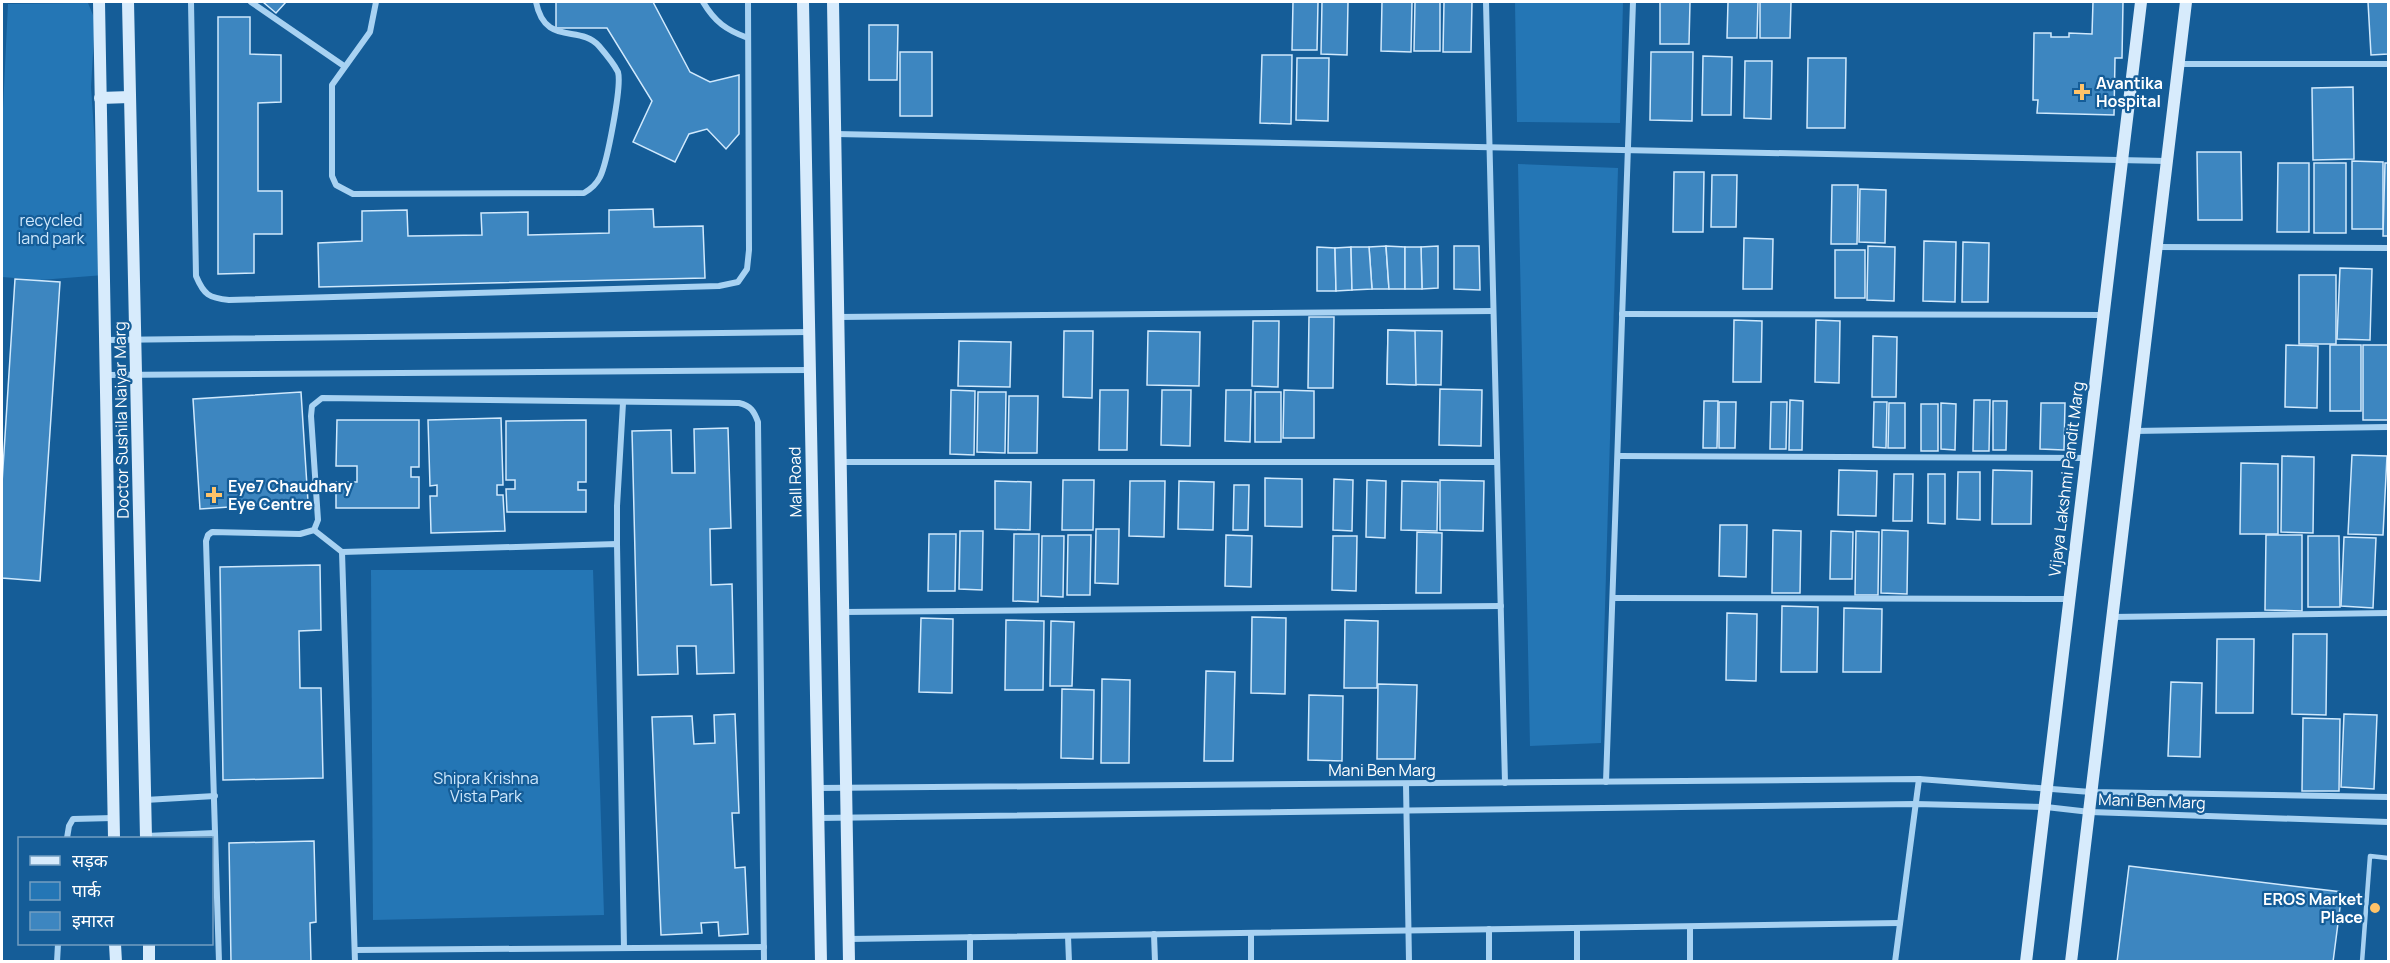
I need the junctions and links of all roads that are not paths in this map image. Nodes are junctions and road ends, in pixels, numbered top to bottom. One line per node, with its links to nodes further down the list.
1 (99, 2): 20 (street, Doctor Sushila Naiyar Marg)
2 (128, 2): 19 (street, Doctor Sushila Naiyar Marg)
3 (191, 2): 15 (street)
4 (251, 2): 18 (street)
5 (376, 2): 18 (street)
6 (536, 2): 18 (street)
7 (703, 2): 15 (street)
8 (748, 2): 15 (street)
9 (803, 2): 32 (street, Mall Road)
10 (832, 2): 21 (street)
11 (1486, 2): 22 (street)
12 (1633, 2): 23 (street)
13 (2141, 2): 24 (street, Vijaya Lakshmi Pandit Marg)
14 (2186, 2): 16 (street)
15 (748, 38)
16 (2178, 64): 17 (street); 25 (street)
17 (2388, 64)
18 (344, 66)
19 (130, 97): 20 (street); 34 (street, Doctor Sushila Naiyar Marg)
20 (100, 98): 33 (street, Doctor Sushila Naiyar Marg)
21 (835, 134): 22 (street); 31 (street)
22 (1489, 147): 23 (street); 28 (street)
23 (1628, 150): 24 (street); 29 (street)
24 (2122, 159): 25 (street); 30 (street, Vijaya Lakshmi Pandit Marg)
25 (2167, 161): 26 (street)
26 (2156, 247): 27 (street); 40 (street)
27 (2388, 248)
28 (1493, 311): 31 (street); 44 (street)
29 (1622, 314): 30 (street); 41 (street)
30 (2103, 315): 42 (street, Vijaya Lakshmi Pandit Marg)
31 (838, 317): 43 (street)
32 (809, 332): 34 (street); 35 (street, Mall Road)
33 (105, 340): 34 (street); 36 (street, Doctor Sushila Naiyar Marg)
34 (136, 340): 37 (street, Doctor Sushila Naiyar Marg)
35 (810, 370): 37 (street); 60 (street, Mall Road)
36 (105, 375): 37 (street); 69 (street, Doctor Sushila Naiyar Marg)
37 (136, 375): 64 (street, Doctor Sushila Naiyar Marg)
38 (623, 403): 45 (street); 46 (street); 91 (street)
39 (2388, 427): 40 (street)
40 (2134, 431): 53 (street)
41 (1617, 456): 42 (street); 48 (street)
42 (2086, 458): 49 (street, Vijaya Lakshmi Pandit Marg)
43 (840, 462): 44 (street); 51 (street)
44 (1497, 462): 50 (street)
45 (314, 530): 47 (street); 62 (street)
46 (617, 544): 47 (street); 92 (street)
47 (342, 552): 93 (street)
48 (1612, 598): 49 (street); 55 (street)
49 (2069, 599): 59 (street, Vijaya Lakshmi Pandit Marg)
50 (1501, 606): 51 (street); 57 (street)
51 (843, 612): 58 (street)
52 (2388, 613): 53 (street)
53 (2112, 617): 61 (street)
54 (1919, 779): 55 (street, Mani Ben Marg); 59 (street, Mani Ben Marg); 65 (street)
55 (1606, 782): 57 (street, Mani Ben Marg)
56 (1406, 783): 57 (street, Mani Ben Marg); 58 (street, Mani Ben Marg); 67 (street)
57 (1505, 783)
58 (846, 788): 60 (street, Mani Ben Marg); 71 (street)
59 (2049, 788): 61 (street, Mani Ben Marg); 66 (street, Vijaya Lakshmi Pandit Marg)
60 (818, 789): 70 (street, Mall Road)
61 (2091, 792): 63 (street, Mani Ben Marg); 68 (street)
62 (215, 796): 64 (street); 73 (street)
63 (2388, 797)
64 (145, 800): 76 (street, Doctor Sushila Naiyar Marg)
65 (1915, 804): 66 (street, Mani Ben Marg); 67 (street, Mani Ben Marg); 78 (street)
66 (2046, 807): 68 (street, Mani Ben Marg); 111 (street, Vijaya Lakshmi Pandit Marg)
67 (1406, 811): 71 (street, Mani Ben Marg); 82 (street)
68 (2090, 812): 72 (street, Mani Ben Marg); 112 (street)
69 (113, 818): 74 (street); 75 (street, Doctor Sushila Naiyar Marg)
70 (818, 818): 71 (street, Mani Ben Marg); 100 (street, Mall Road)
71 (846, 818): 87 (street)
72 (2388, 822)
73 (215, 833): 76 (street); 97 (street)
74 (67, 837)
75 (114, 837)
76 (146, 837)
77 (2388, 858): 113 (lane)
78 (1900, 923): 79 (street); 110 (street)
79 (1690, 927): 80 (street); 109 (street)
80 (1576, 928): 81 (street); 108 (street)
81 (1489, 929): 82 (street); 107 (street)
82 (1408, 931): 83 (street); 106 (street)
83 (1251, 933): 84 (street); 105 (street)
84 (1154, 934): 85 (street); 104 (street)
85 (1068, 936): 86 (street); 103 (street)
86 (970, 937): 87 (street); 102 (street)
87 (848, 939): 101 (street)
88 (58, 945): 94 (street)
89 (115, 945): 95 (street)
90 (148, 945): 96 (street)
91 (764, 947): 92 (street); 99 (street)
92 (624, 948): 93 (street)
93 (355, 950): 98 (street)
94 (57, 962)
95 (116, 962)
96 (149, 962)
97 (219, 962)
98 (355, 962)
99 (764, 962)
100 (821, 962)
101 (849, 962)
102 (970, 962)
103 (1069, 962)
104 (1155, 962)
105 (1251, 962)
106 (1409, 962)
107 (1489, 962)
108 (1577, 962)
109 (1690, 962)
110 (1895, 962)
111 (2026, 962)
112 (2072, 962)
113 (2362, 962)

